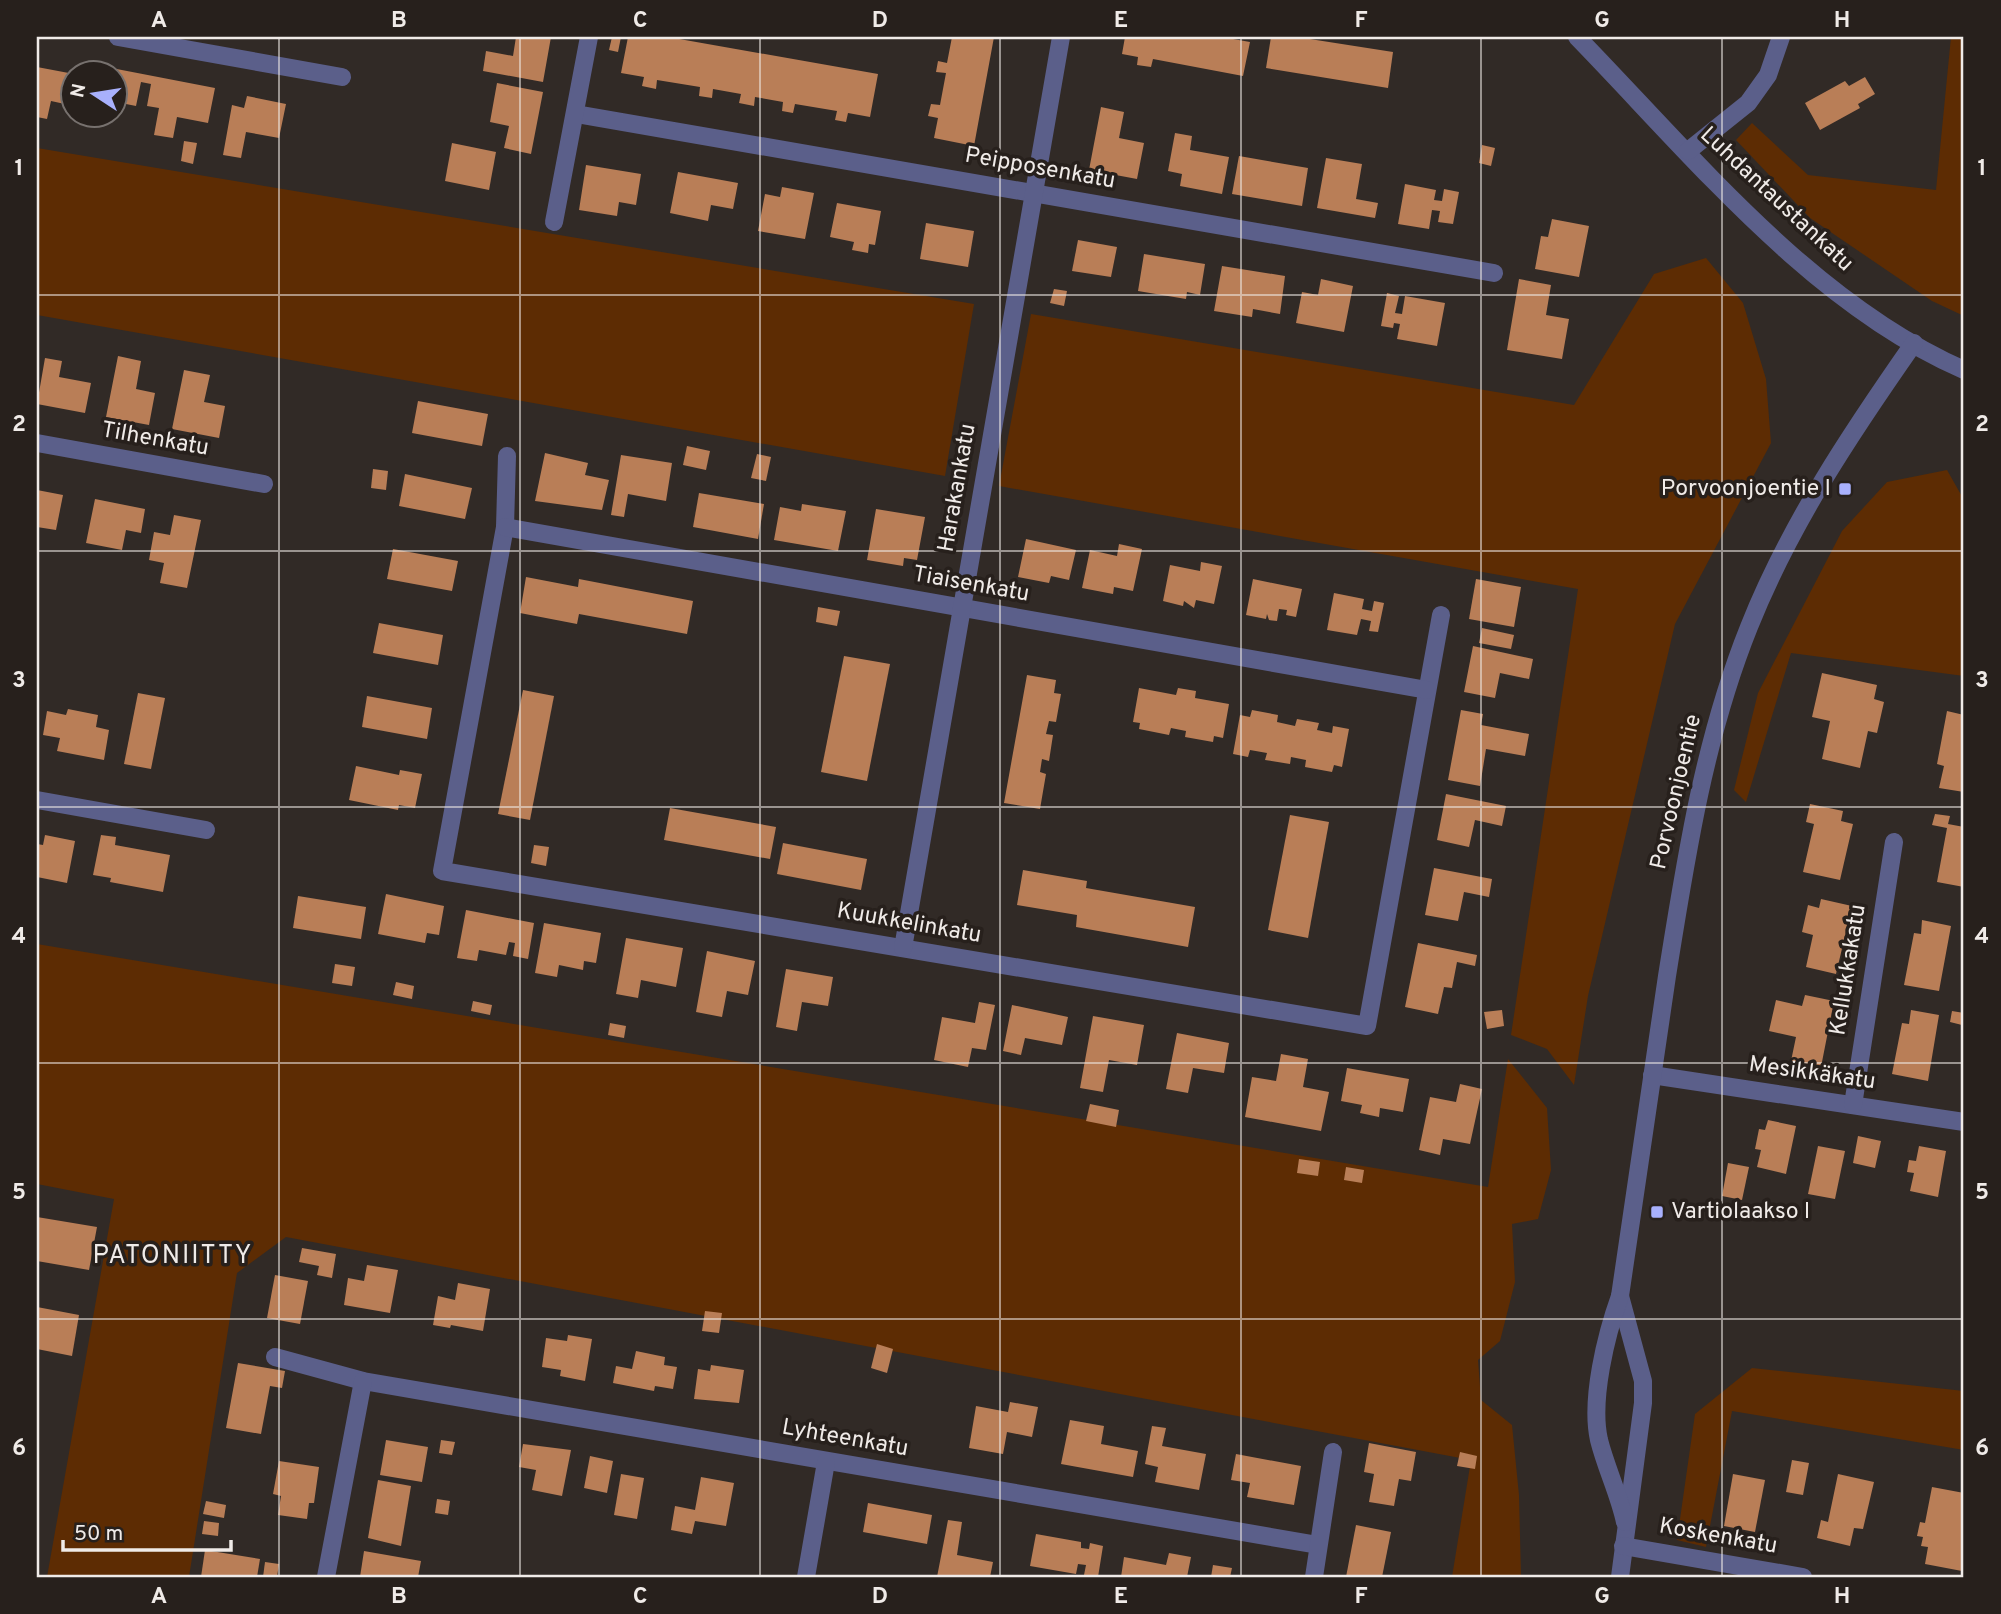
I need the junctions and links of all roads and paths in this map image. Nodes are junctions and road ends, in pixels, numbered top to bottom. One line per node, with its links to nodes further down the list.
1 (118, 37): 6 (street)
2 (589, 37): 7 (street)
3 (1061, 37): 9 (street, Harakankatu)
4 (1577, 37): 8 (street, Luhdantaustankatu)
5 (1781, 37): 8 (street)
6 (342, 77)
7 (576, 114): 9 (street, Peipposenkatu); 10 (street)
8 (1688, 151): 12 (street, Luhdantaustankatu)
9 (1035, 192): 11 (street, Peipposenkatu); 18 (street, Harakankatu)
10 (554, 222)
11 (1494, 273)
12 (1914, 343): 13 (street, Luhdantaustankatu); 25 (street, Porvoonjoentie)
13 (1964, 370)
14 (37, 443): 16 (street, Tilhenkatu)
15 (507, 456): 17 (street)
16 (264, 484)
17 (505, 527): 18 (street, Tiaisenkatu); 24 (street, Kuukkelinkatu)
18 (962, 608): 20 (street, Tiaisenkatu); 24 (street, Harakankatu)
19 (1441, 615): 20 (street)
20 (1427, 690): 24 (street, Kuukkelinkatu)
21 (37, 800): 22 (street)
22 (205, 830)
23 (1894, 842): 26 (street, Kellukkakatu)
24 (903, 948)
25 (1652, 1075): 26 (street, Mesikkäkatu); 28 (street, Porvoonjoentie)
26 (1853, 1105): 27 (street, Mesikkäkatu)
27 (1964, 1122)
28 (1620, 1296): 33 (street, Porvoonjoentie); 33 (street, Porvoonjoentie)
29 (275, 1357): 30 (street, Lyhteenkatu)
30 (363, 1381): 32 (street, Lyhteenkatu); 36 (street)
31 (1333, 1452): 34 (street)
32 (826, 1462): 34 (street, Lyhteenkatu); 37 (street)
33 (1626, 1522): 35 (street, Porvoonjoentie)
34 (1318, 1545): 38 (street)
35 (1623, 1546): 39 (street, Porvoonjoentie); 40 (street, Koskenkatu)
36 (326, 1577)
37 (806, 1577)
38 (1314, 1577)
39 (1620, 1577)
40 (1803, 1577)

